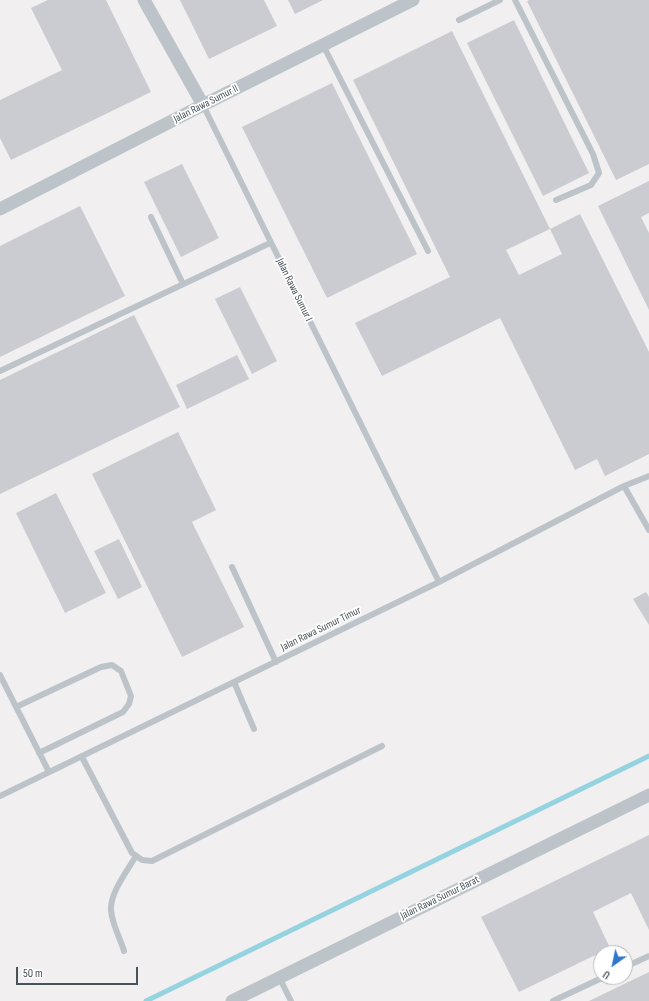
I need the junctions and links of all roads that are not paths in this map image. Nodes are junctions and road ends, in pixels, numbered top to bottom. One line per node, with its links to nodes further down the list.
1 (144, 0): 7 (street, Jalan Rawa Sumur I)
2 (413, 0): 6 (street, Jalan Rawa Sumur II)
3 (500, 0): 5 (lane)
4 (515, 0): 8 (lane)
5 (459, 20)
6 (324, 45): 7 (street, Jalan Rawa Sumur II); 12 (lane)
7 (203, 105): 9 (street, Jalan Rawa Sumur II); 11 (lane, Jalan Rawa Sumur I)
8 (556, 200)
9 (0, 209)
10 (151, 217): 13 (lane)
11 (270, 243): 13 (lane); 19 (lane, Jalan Rawa Sumur I)
12 (428, 251)
13 (183, 284): 14 (lane)
14 (0, 371)
15 (649, 476): 16 (lane, Jalan Rawa Sumur Timur)
16 (624, 486): 17 (lane); 19 (lane, Jalan Rawa Sumur Timur)
17 (649, 530)
18 (232, 567): 20 (lane)
19 (439, 582): 20 (lane, Jalan Rawa Sumur Timur)
20 (276, 662): 22 (lane, Jalan Rawa Sumur Timur)
21 (0, 675): 23 (lane)
22 (234, 682): 24 (lane); 27 (lane, Jalan Rawa Sumur Timur)
23 (16, 707): 26 (lane); 26 (lane)
24 (254, 729)
25 (382, 746): 31 (lane)
26 (39, 753): 28 (lane)
27 (82, 757): 28 (lane, Jalan Rawa Sumur Timur); 31 (lane)
28 (49, 772): 30 (lane, Jalan Rawa Sumur Timur)
29 (649, 795): 35 (street, Jalan Rawa Sumur Barat)
30 (0, 796)
31 (136, 856): 32 (lane)
32 (124, 951)
33 (649, 956): 34 (lane)
34 (633, 963)
35 (279, 977): 37 (street, Jalan Rawa Sumur Barat); 38 (lane)
36 (593, 982): 39 (lane)
37 (232, 1001)
38 (291, 1001)
39 (554, 1001)

